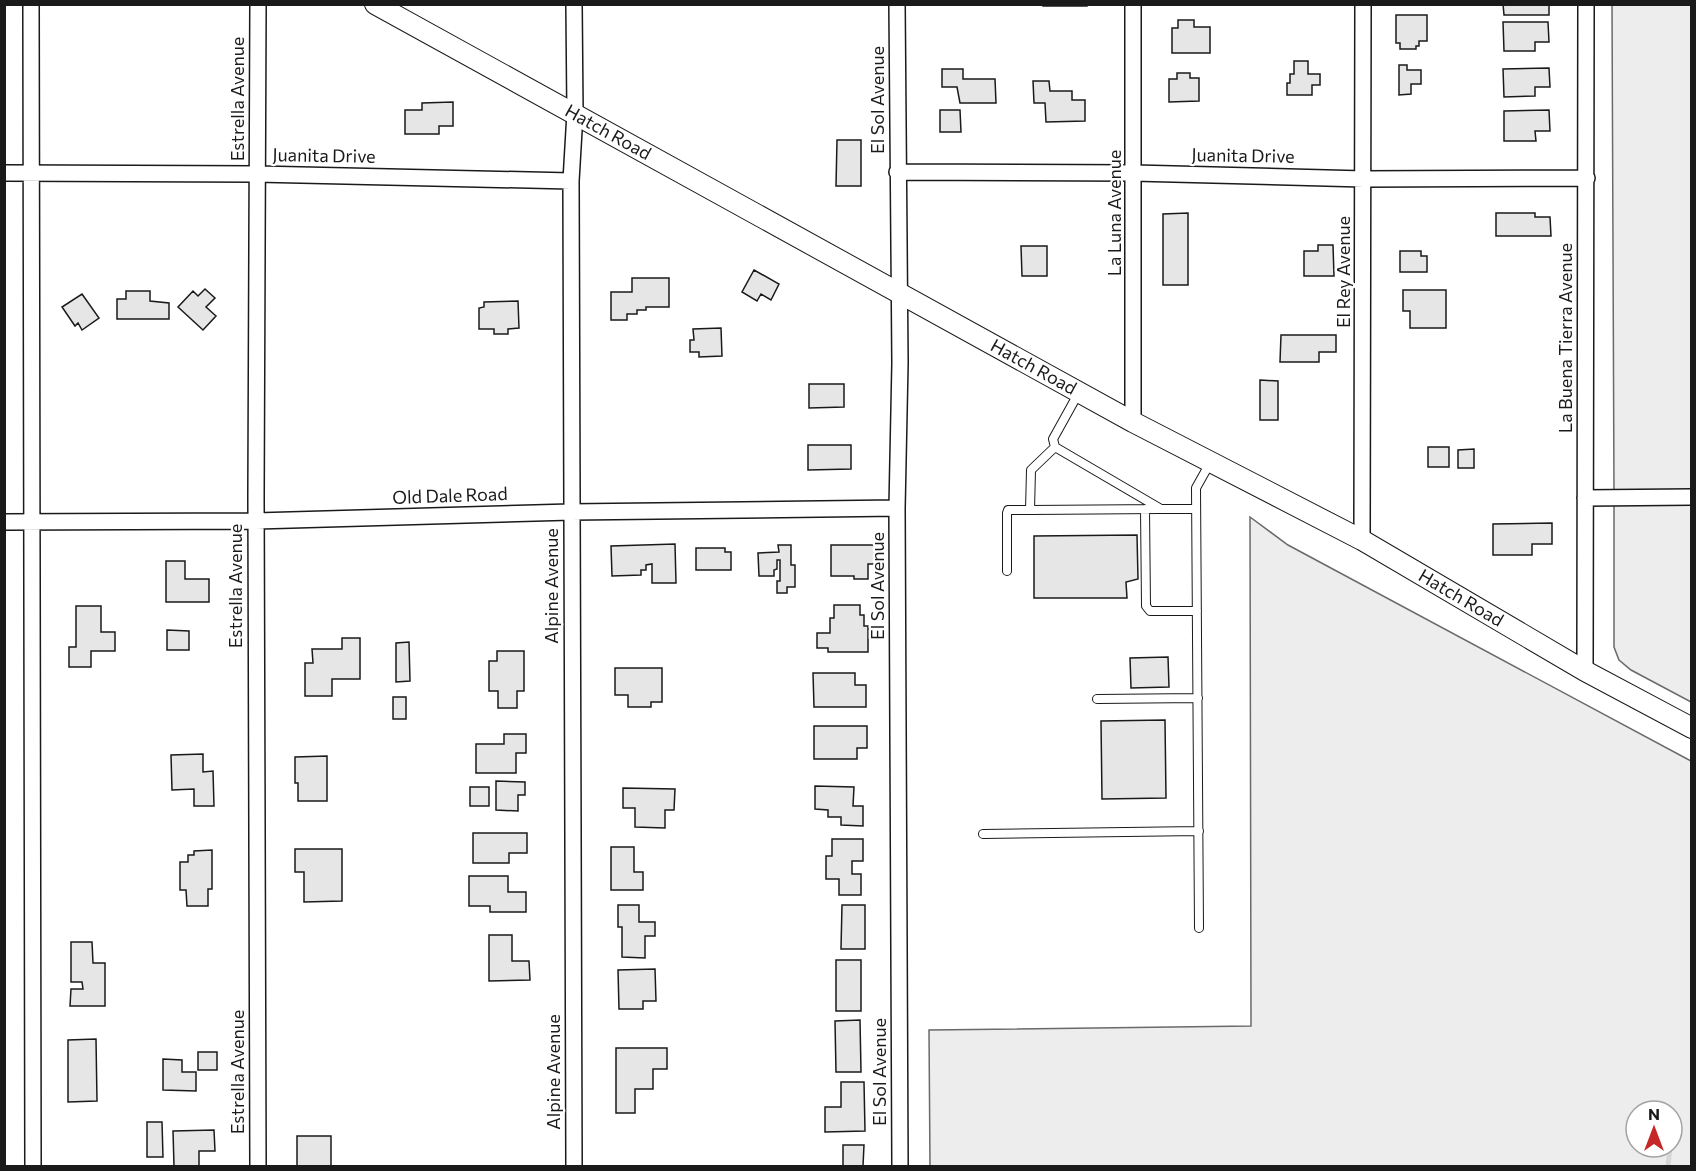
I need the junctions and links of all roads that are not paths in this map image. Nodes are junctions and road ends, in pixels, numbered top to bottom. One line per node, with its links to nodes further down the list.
1 (31, 4): 13 (street)
2 (258, 4): 14 (street, Estrella Avenue)
3 (375, 4): 9 (street, Hatch Road)
4 (574, 4): 9 (street, Alpine Avenue)
5 (897, 4): 10 (street, El Sol Avenue)
6 (1133, 4): 12 (street, La Luna Avenue)
7 (1363, 4): 16 (street, El Rey Avenue)
8 (1586, 4): 15 (street, La Buena Tierra Avenue)
9 (575, 113): 17 (street, Alpine Avenue); 18 (street, Hatch Road)
10 (897, 172): 12 (street, Juanita Drive); 18 (street, El Sol Avenue)
11 (4, 173): 13 (street, Juanita Drive)
12 (1134, 173): 16 (street, Juanita Drive); 20 (street, La Luna Avenue)
13 (32, 174): 14 (street, Juanita Drive); 33 (street)
14 (257, 174): 17 (street, Juanita Drive); 31 (street, Estrella Avenue)
15 (1587, 178): 16 (street, Juanita Drive); 24 (street, La Buena Tierra Avenue)
16 (1364, 179): 34 (street, El Rey Avenue)
17 (571, 181): 30 (street, Alpine Avenue)
18 (898, 292): 19 (street, Hatch Road); 25 (street, El Sol Avenue)
19 (1078, 392): 20 (street, Hatch Road); 21 (lane)
20 (1133, 422): 22 (street, Hatch Road)
21 (1055, 447): 27 (lane); 29 (lane)
22 (1210, 462): 28 (lane); 34 (street, Hatch Road)
23 (1692, 497): 24 (street)
24 (1585, 498): 37 (street, La Buena Tierra Avenue)
25 (897, 508): 30 (street, Old Dale Road); 47 (street, El Sol Avenue)
26 (1145, 509): 27 (lane); 29 (lane); 36 (lane)
27 (1161, 509): 28 (lane)
28 (1196, 509): 36 (lane)
29 (1030, 510): 35 (lane)
30 (571, 512): 31 (street, Old Dale Road); 46 (street, Alpine Avenue)
31 (256, 521): 33 (street, Old Dale Road); 45 (street, Estrella Avenue)
32 (4, 522): 33 (street, Old Dale Road)
33 (31, 522): 44 (street)
34 (1362, 540): 37 (street, Hatch Road)
35 (1007, 571)
36 (1197, 611): 38 (lane)
37 (1585, 671): 40 (street, Hatch Road)
38 (1198, 698): 39 (lane); 41 (lane)
39 (1097, 699)
40 (1692, 728)
41 (1198, 831): 42 (lane); 43 (lane)
42 (983, 834)
43 (1199, 928)
44 (33, 1167)
45 (258, 1167)
46 (574, 1167)
47 (900, 1167)

